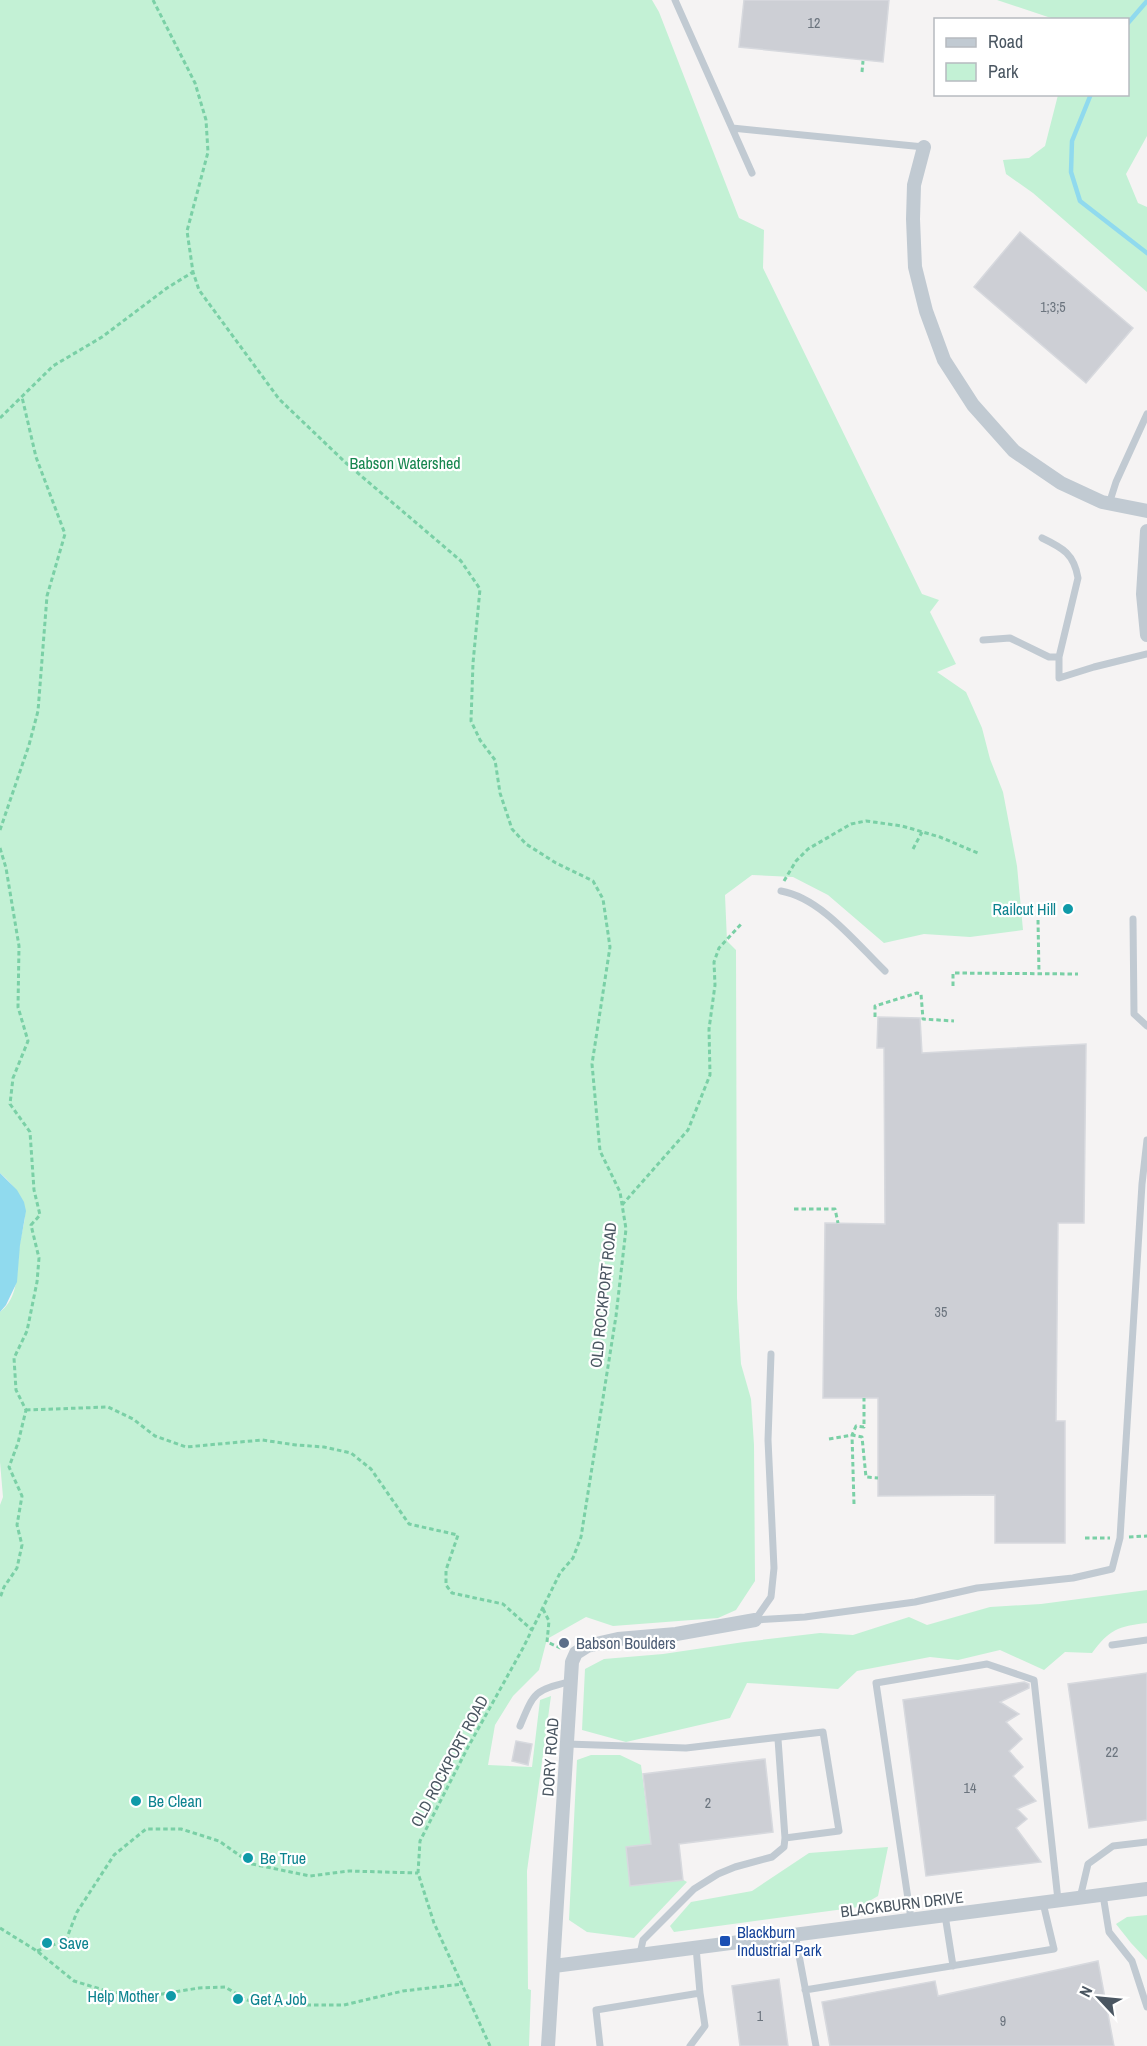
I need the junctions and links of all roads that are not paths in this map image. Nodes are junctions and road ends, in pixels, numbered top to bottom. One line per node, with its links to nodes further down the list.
1 (675, 0): 2 (lane)
2 (732, 128): 3 (lane); 4 (lane)
3 (924, 147): 6 (street)
4 (752, 173)
5 (1147, 414): 6 (lane)
6 (1109, 504): 7 (street)
7 (1147, 511)
8 (1147, 531): 10 (street)
9 (1042, 538): 14 (lane)
10 (1146, 546): 11 (street)
11 (1147, 635)
12 (983, 640): 14 (lane)
13 (1147, 654): 14 (lane)
14 (1059, 657)
15 (781, 891): 17 (lane)
16 (1133, 919): 18 (lane)
17 (885, 971)
18 (1147, 1026)
19 (1147, 1140): 21 (lane)
20 (771, 1354): 21 (lane)
21 (755, 1620): 24 (street, DORY ROAD)
22 (1147, 1640): 23 (lane)
23 (1112, 1645)
24 (572, 1681): 25 (lane); 27 (street, DORY ROAD)
25 (520, 1726)
26 (778, 1739): 27 (lane); 28 (lane); 28 (lane)
27 (567, 1744): 40 (street, DORY ROAD)
28 (785, 1838): 39 (lane)
29 (1147, 1842): 32 (lane)
30 (1147, 1889): 31 (street, BLACKBURN DRIVE)
31 (1103, 1895): 32 (street, BLACKBURN DRIVE); 44 (lane)
32 (1080, 1898): 33 (street, BLACKBURN DRIVE)
33 (1058, 1900): 34 (street, BLACKBURN DRIVE); 36 (lane)
34 (1042, 1903): 35 (street, BLACKBURN DRIVE); 41 (lane)
35 (945, 1915): 36 (street, BLACKBURN DRIVE); 41 (lane)
36 (911, 1919): 37 (street, BLACKBURN DRIVE)
37 (795, 1934): 38 (street, BLACKBURN DRIVE); 42 (lane)
38 (696, 1947): 39 (street, BLACKBURN DRIVE); 43 (lane)
39 (640, 1954): 40 (street, BLACKBURN DRIVE)
40 (554, 1966): 45 (street, DORY ROAD)
41 (954, 1966): 42 (lane)
42 (805, 1990): 48 (lane)
43 (700, 1994): 46 (lane); 47 (lane)
44 (1147, 2007)
45 (548, 2046)
46 (600, 2046)
47 (690, 2046)
48 (816, 2046)

